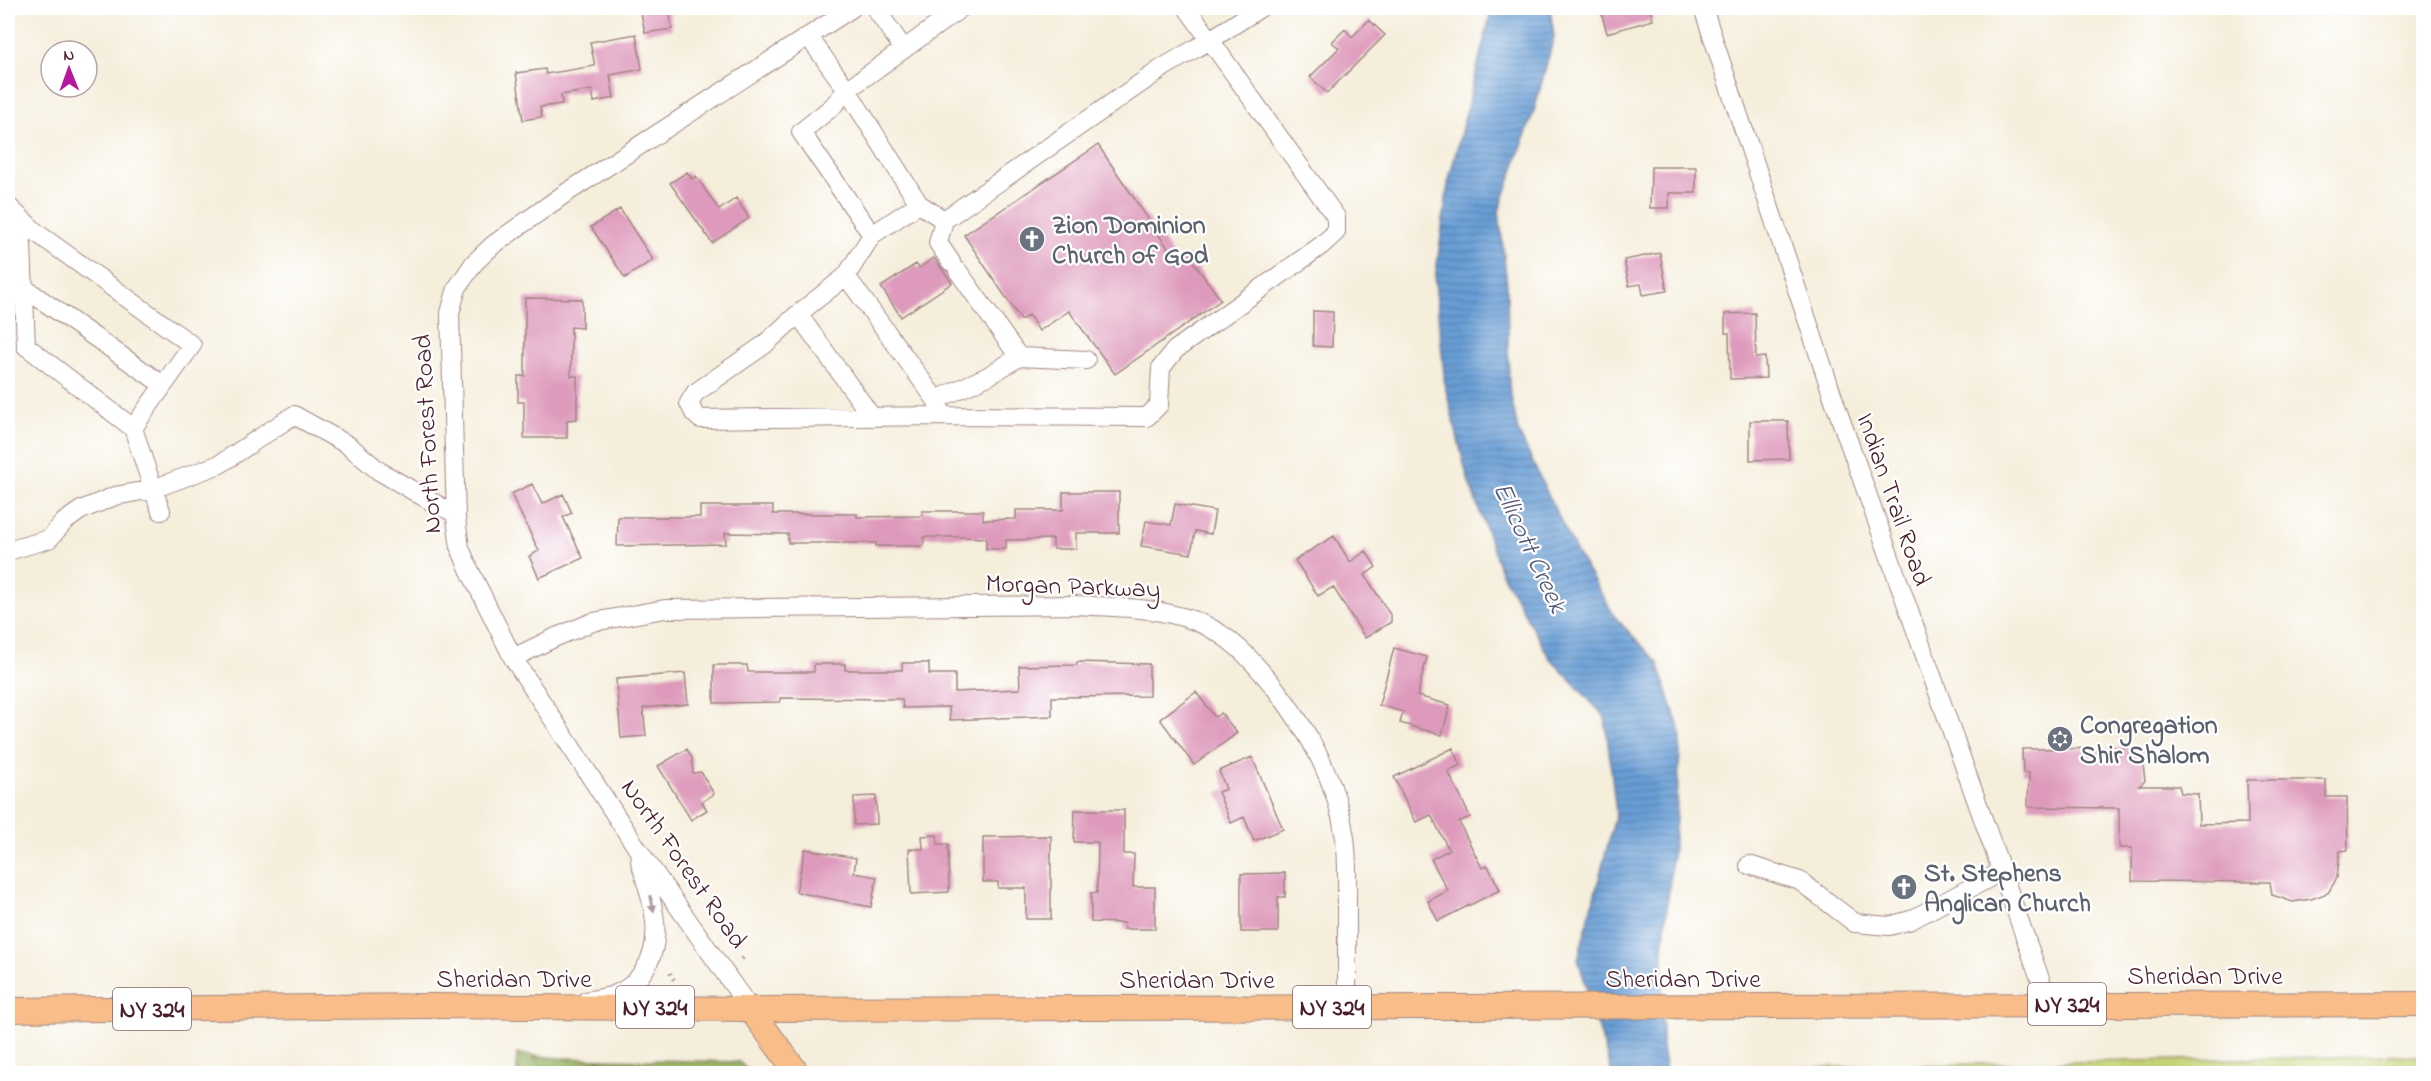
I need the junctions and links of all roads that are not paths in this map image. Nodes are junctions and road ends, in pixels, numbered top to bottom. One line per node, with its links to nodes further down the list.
1 (852, 8): 7 (street, North Forest Road)
2 (875, 8): 9 (street)
3 (961, 8): 9 (street)
4 (1187, 8): 8 (street)
5 (1260, 8): 8 (street)
6 (1703, 8): 31 (street, Indian Trail Road)
7 (808, 36): 10 (street); 26 (street, North Forest Road)
8 (1210, 40): 13 (street); 21 (street)
9 (903, 48): 10 (street)
10 (847, 90): 11 (street); 14 (street)
11 (919, 204): 13 (street); 14 (street)
12 (14, 212): 16 (street); 20 (street)
13 (944, 220): 18 (street)
14 (872, 235): 15 (street)
15 (846, 276): 17 (street); 21 (street)
16 (24, 287): 20 (street); 23 (street)
17 (798, 314): 22 (street); 22 (street)
18 (1019, 357): 19 (street); 21 (street)
19 (1086, 360)
20 (164, 385): 23 (street)
21 (939, 408): 22 (street)
22 (872, 417)
23 (133, 428): 24 (street)
24 (153, 489): 25 (street); 26 (street); 27 (street)
25 (161, 511)
26 (456, 513): 28 (street, North Forest Road)
27 (8, 551)
28 (513, 657): 29 (street, North Forest Road); 35 (street, Morgan Parkway)
29 (637, 848): 34 (street, one-way to 34); 36 (street, North Forest Road)
30 (1749, 865): 31 (street)
31 (2002, 871): 32 (street, Indian Trail Road)
32 (2049, 1004): 33 (main road, Sheridan Drive / NY 324); 35 (main road, Sheridan Drive / NY 324)
33 (2424, 1004)
34 (560, 1007): 36 (main road, Sheridan Drive / NY 324); 37 (main road, Sheridan Drive / NY 324)
35 (1347, 1007): 36 (main road, Sheridan Drive / NY 324)
36 (750, 1009): 38 (main road, North Forest Road)
37 (8, 1010)
38 (798, 1074)

